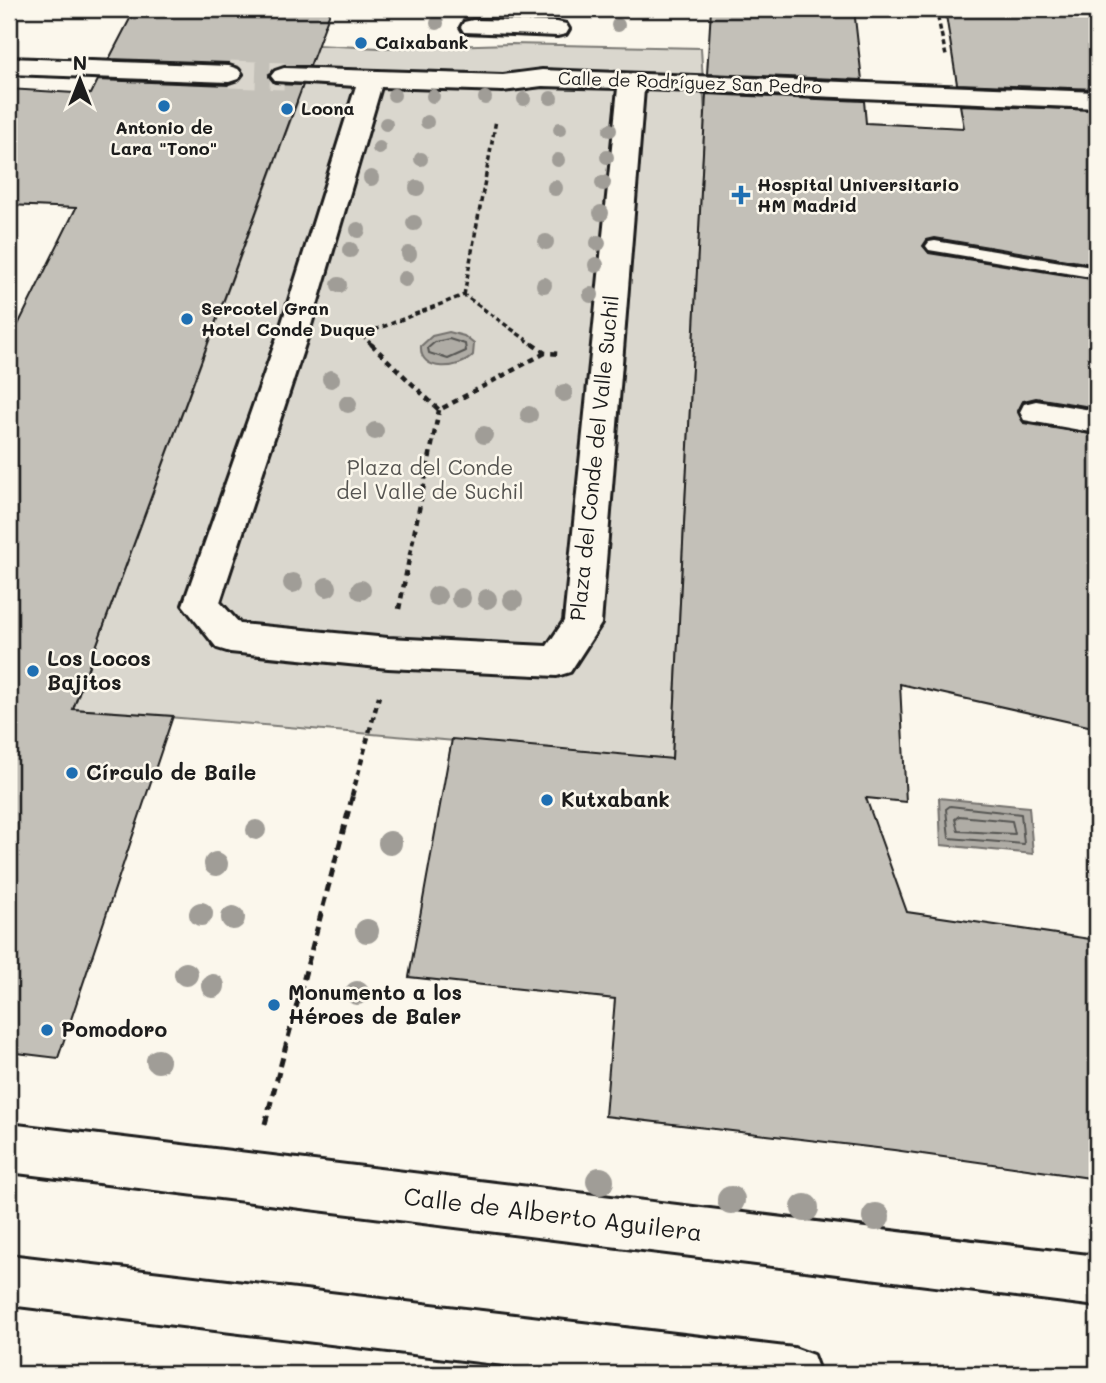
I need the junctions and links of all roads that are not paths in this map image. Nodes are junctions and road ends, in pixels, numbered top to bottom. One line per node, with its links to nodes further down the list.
1 (563, 19): 2 (street); 6 (street)
2 (469, 46): 6 (street, Calle de Rodríguez San Pedro); 7 (street, Calle de Rodríguez San Pedro)
3 (9, 66): 4 (street)
4 (229, 74)
5 (284, 76): 7 (street, Calle de Rodríguez San Pedro)
6 (542, 78): 8 (street, Calle de Rodríguez San Pedro)
7 (371, 79): 8 (street, Plaza del Conde del Valle Suchil)
8 (632, 81): 9 (street, Calle de Rodríguez San Pedro)
9 (1097, 100)
10 (935, 246): 11 (lane)
11 (1097, 273)
12 (1036, 412): 13 (street)
13 (1097, 422)
14 (9, 1148): 16 (street, Calle de Alberto Aguilera)
15 (9, 1280): 17 (street)
16 (1097, 1281)
17 (794, 1374)

